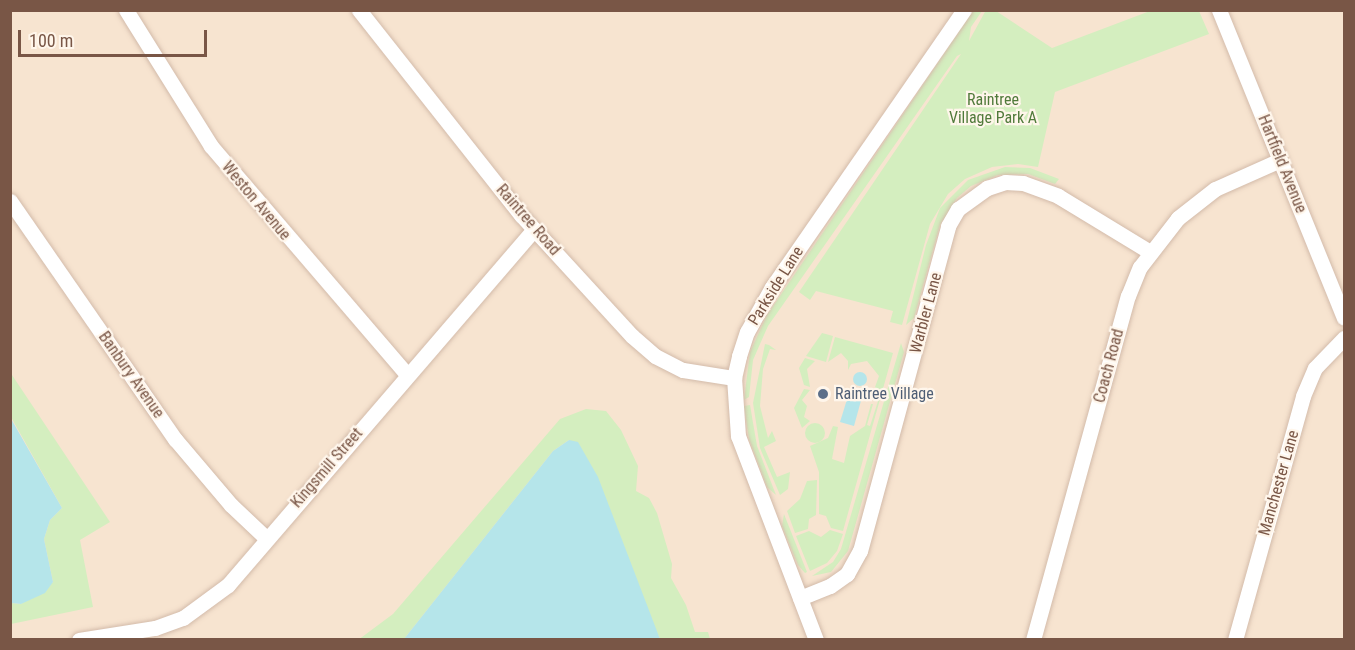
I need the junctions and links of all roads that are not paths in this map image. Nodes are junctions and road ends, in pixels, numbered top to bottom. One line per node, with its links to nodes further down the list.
1 (126, 10): 11 (street, Weston Avenue)
2 (359, 10): 7 (street, Raintree Road)
3 (964, 10): 12 (street, Parkside Lane)
4 (1219, 10): 5 (street, Hartfield Avenue)
5 (1280, 160): 8 (street, Coach Road); 9 (street, Hartfield Avenue)
6 (10, 201): 13 (street, Banbury Avenue)
7 (534, 229): 11 (street, Kingsmill Street); 12 (street, Raintree Road)
8 (1150, 252): 14 (street, Warbler Lane); 17 (street, Coach Road)
9 (1344, 318)
10 (1344, 338): 18 (street, Manchester Lane)
11 (407, 375): 13 (street, Kingsmill Street)
12 (734, 378): 14 (street, Parkside Lane)
13 (266, 538): 15 (street, Kingsmill Street)
14 (800, 598): 16 (street, Parkside Lane)
15 (79, 639)
16 (816, 639)
17 (1033, 639)
18 (1235, 639)

